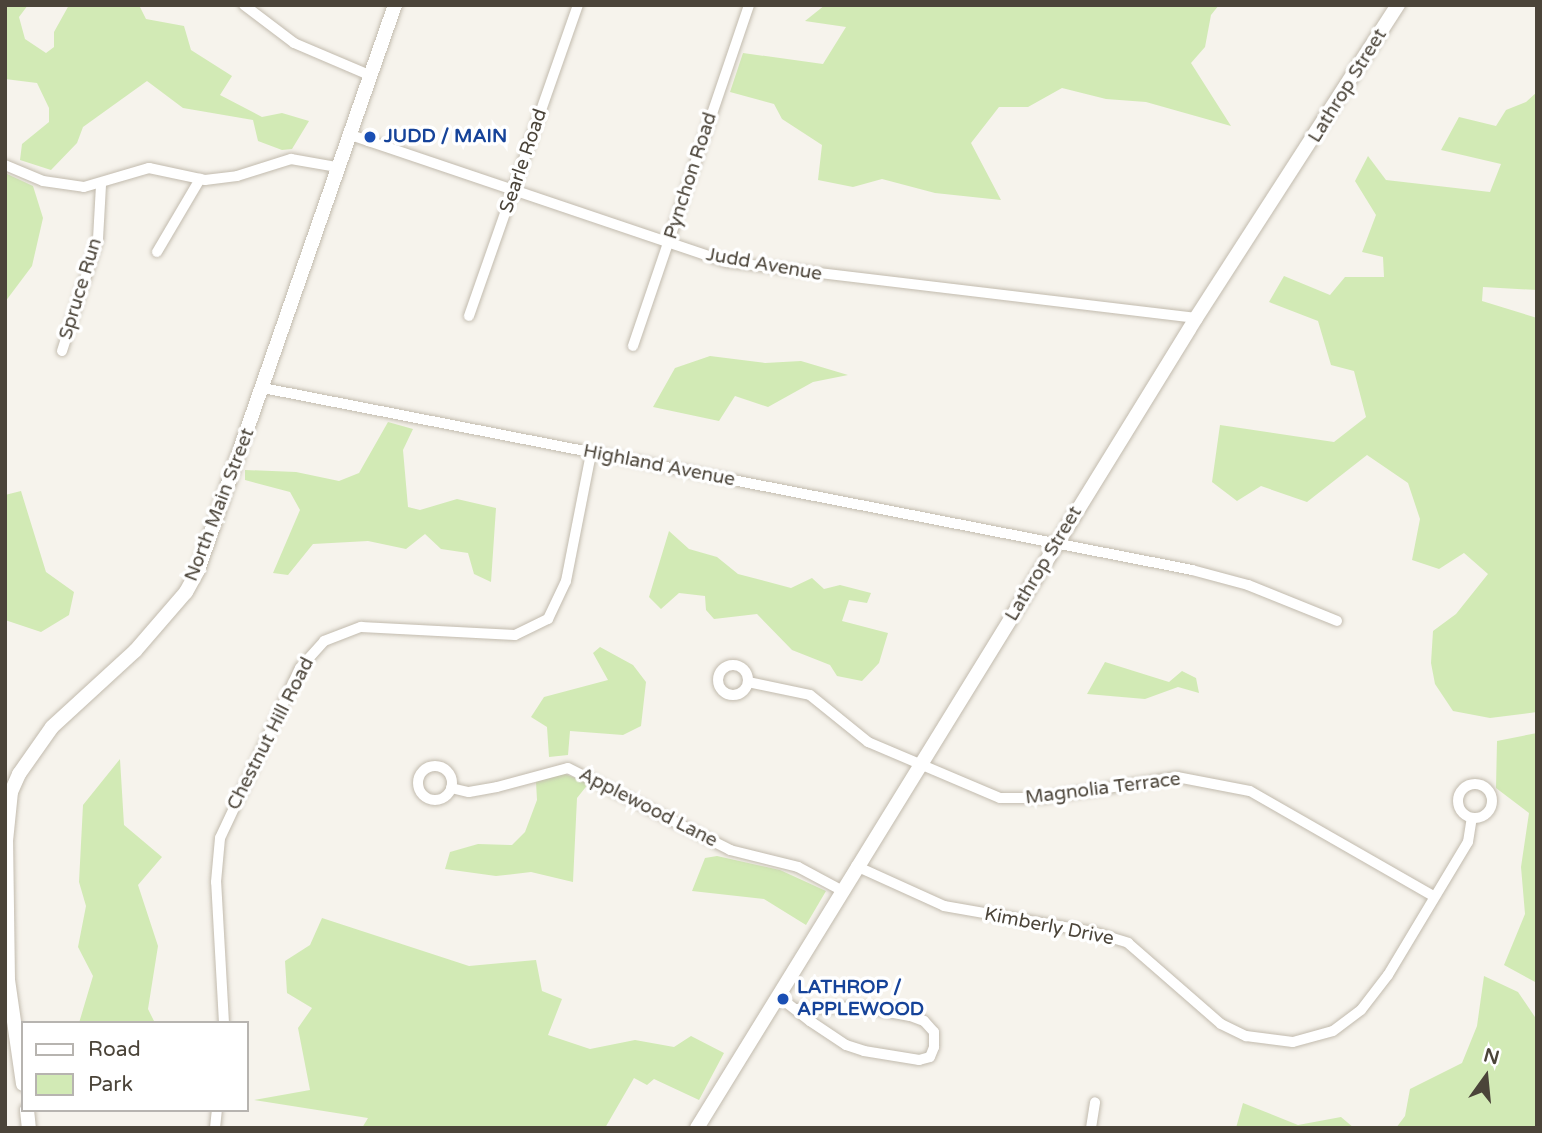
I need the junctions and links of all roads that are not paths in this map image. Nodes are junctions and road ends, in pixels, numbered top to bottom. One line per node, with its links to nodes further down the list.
1 (244, 5): 6 (street)
2 (395, 5): 6 (street, North Main Street)
3 (578, 5): 12 (street, Searle Road)
4 (749, 5): 13 (street, Pynchon Road)
5 (1398, 5): 16 (street, Lathrop Street)
6 (369, 75): 7 (street, North Main Street)
7 (348, 134): 9 (street, North Main Street); 12 (street, Judd Avenue)
8 (5, 165): 11 (street)
9 (337, 167): 10 (street); 19 (street, North Main Street)
10 (200, 179): 11 (street); 14 (street)
11 (101, 185): 18 (street, Spruce Run)
12 (514, 192): 13 (street, Judd Avenue); 15 (street, Searle Road)
13 (668, 245): 16 (street, Judd Avenue); 17 (street, Pynchon Road)
14 (157, 252)
15 (469, 316)
16 (1196, 318): 21 (street, Lathrop Street)
17 (633, 346)
18 (62, 351)
19 (263, 388): 20 (street, Highland Avenue); 31 (street, North Main Street)
20 (591, 453): 21 (street, Highland Avenue); 33 (street, Chestnut Hill Road)
21 (1056, 543): 22 (street, Highland Avenue); 24 (street, Lathrop Street)
22 (1336, 621)
23 (748, 682): 24 (street, Magnolia Terrace)
24 (920, 763): 27 (street, Lathrop Street); 29 (street, Magnolia Terrace)
25 (451, 788): 28 (street, Applewood Lane)
26 (1472, 818): 29 (street, Kimberly Drive)
27 (856, 866): 28 (street, Lathrop Street); 29 (street, Kimberly Drive)
28 (841, 890): 30 (street, Lathrop Street)
29 (1433, 897)
30 (778, 996): 32 (street); 36 (street, Lathrop Street)
31 (7, 1007): 34 (street, North Main Street)
32 (796, 1009): 32 (street)
33 (225, 1021)
34 (21, 1074)
35 (1096, 1102): 37 (street)
36 (697, 1128)
37 (1091, 1128)

